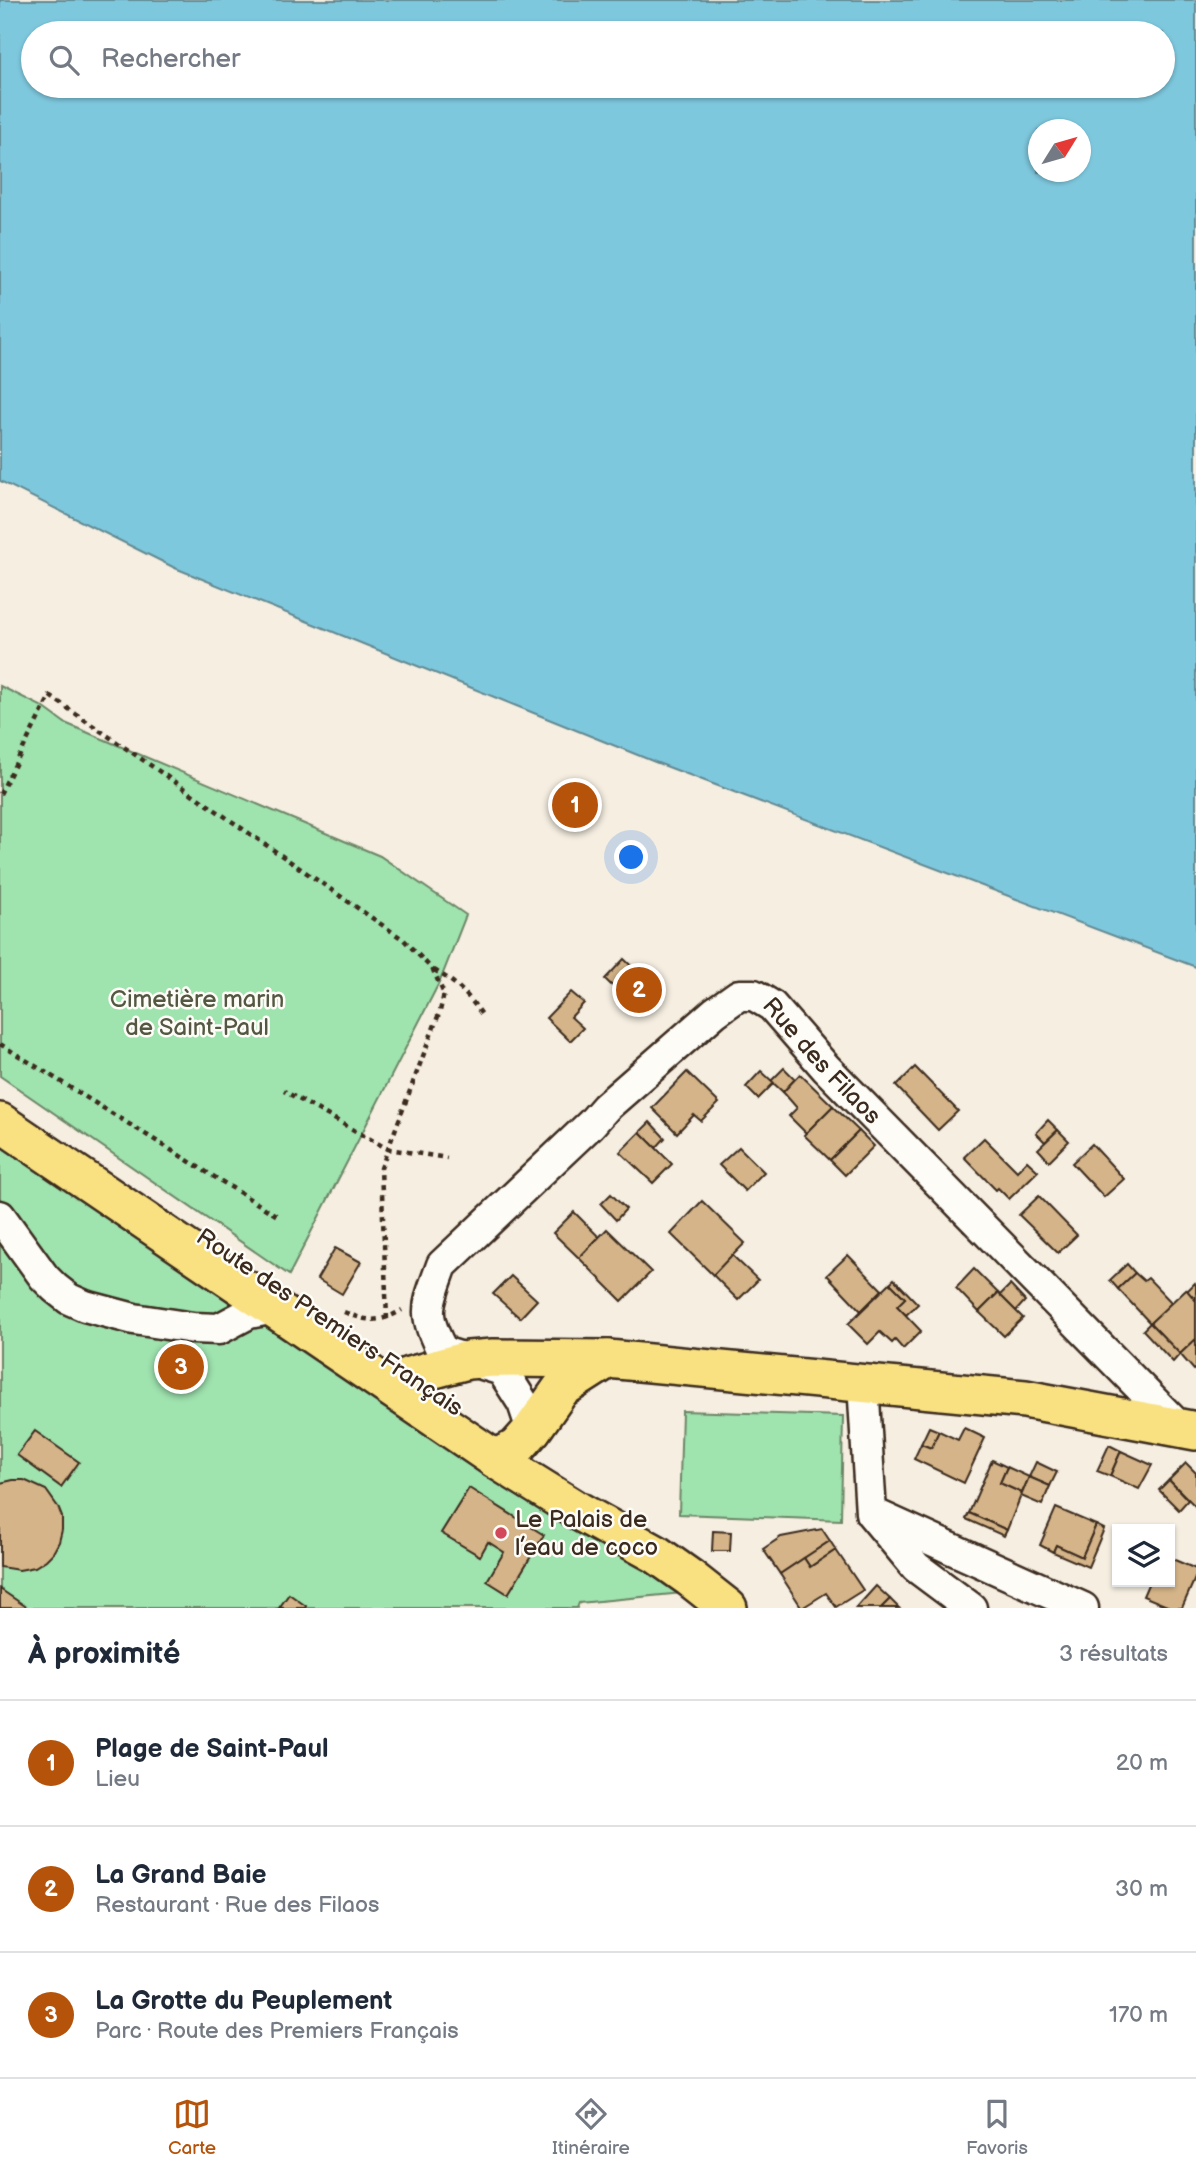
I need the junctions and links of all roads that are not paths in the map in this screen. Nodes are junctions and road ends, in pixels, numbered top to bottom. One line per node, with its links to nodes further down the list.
1 (0, 1096): 7 (main road, Route des Premiers Français)
2 (0, 1122): 4 (main road, Route des Premiers Français)
3 (0, 1216): 4 (street)
4 (275, 1308): 10 (main road, Route des Premiers Français)
5 (608, 1359): 6 (main road); 8 (main road); 10 (main road)
6 (468, 1360): 7 (main road); 9 (street, Rue des Filaos); 10 (street)
7 (410, 1376): 10 (main road, Route des Premiers Français)
8 (863, 1383): 9 (main road); 11 (street)
9 (1187, 1429)
10 (515, 1446): 12 (main road, Route des Premiers Français)
11 (871, 1513): 13 (street); 14 (street)
12 (728, 1608)
13 (971, 1608)
14 (1083, 1608)

